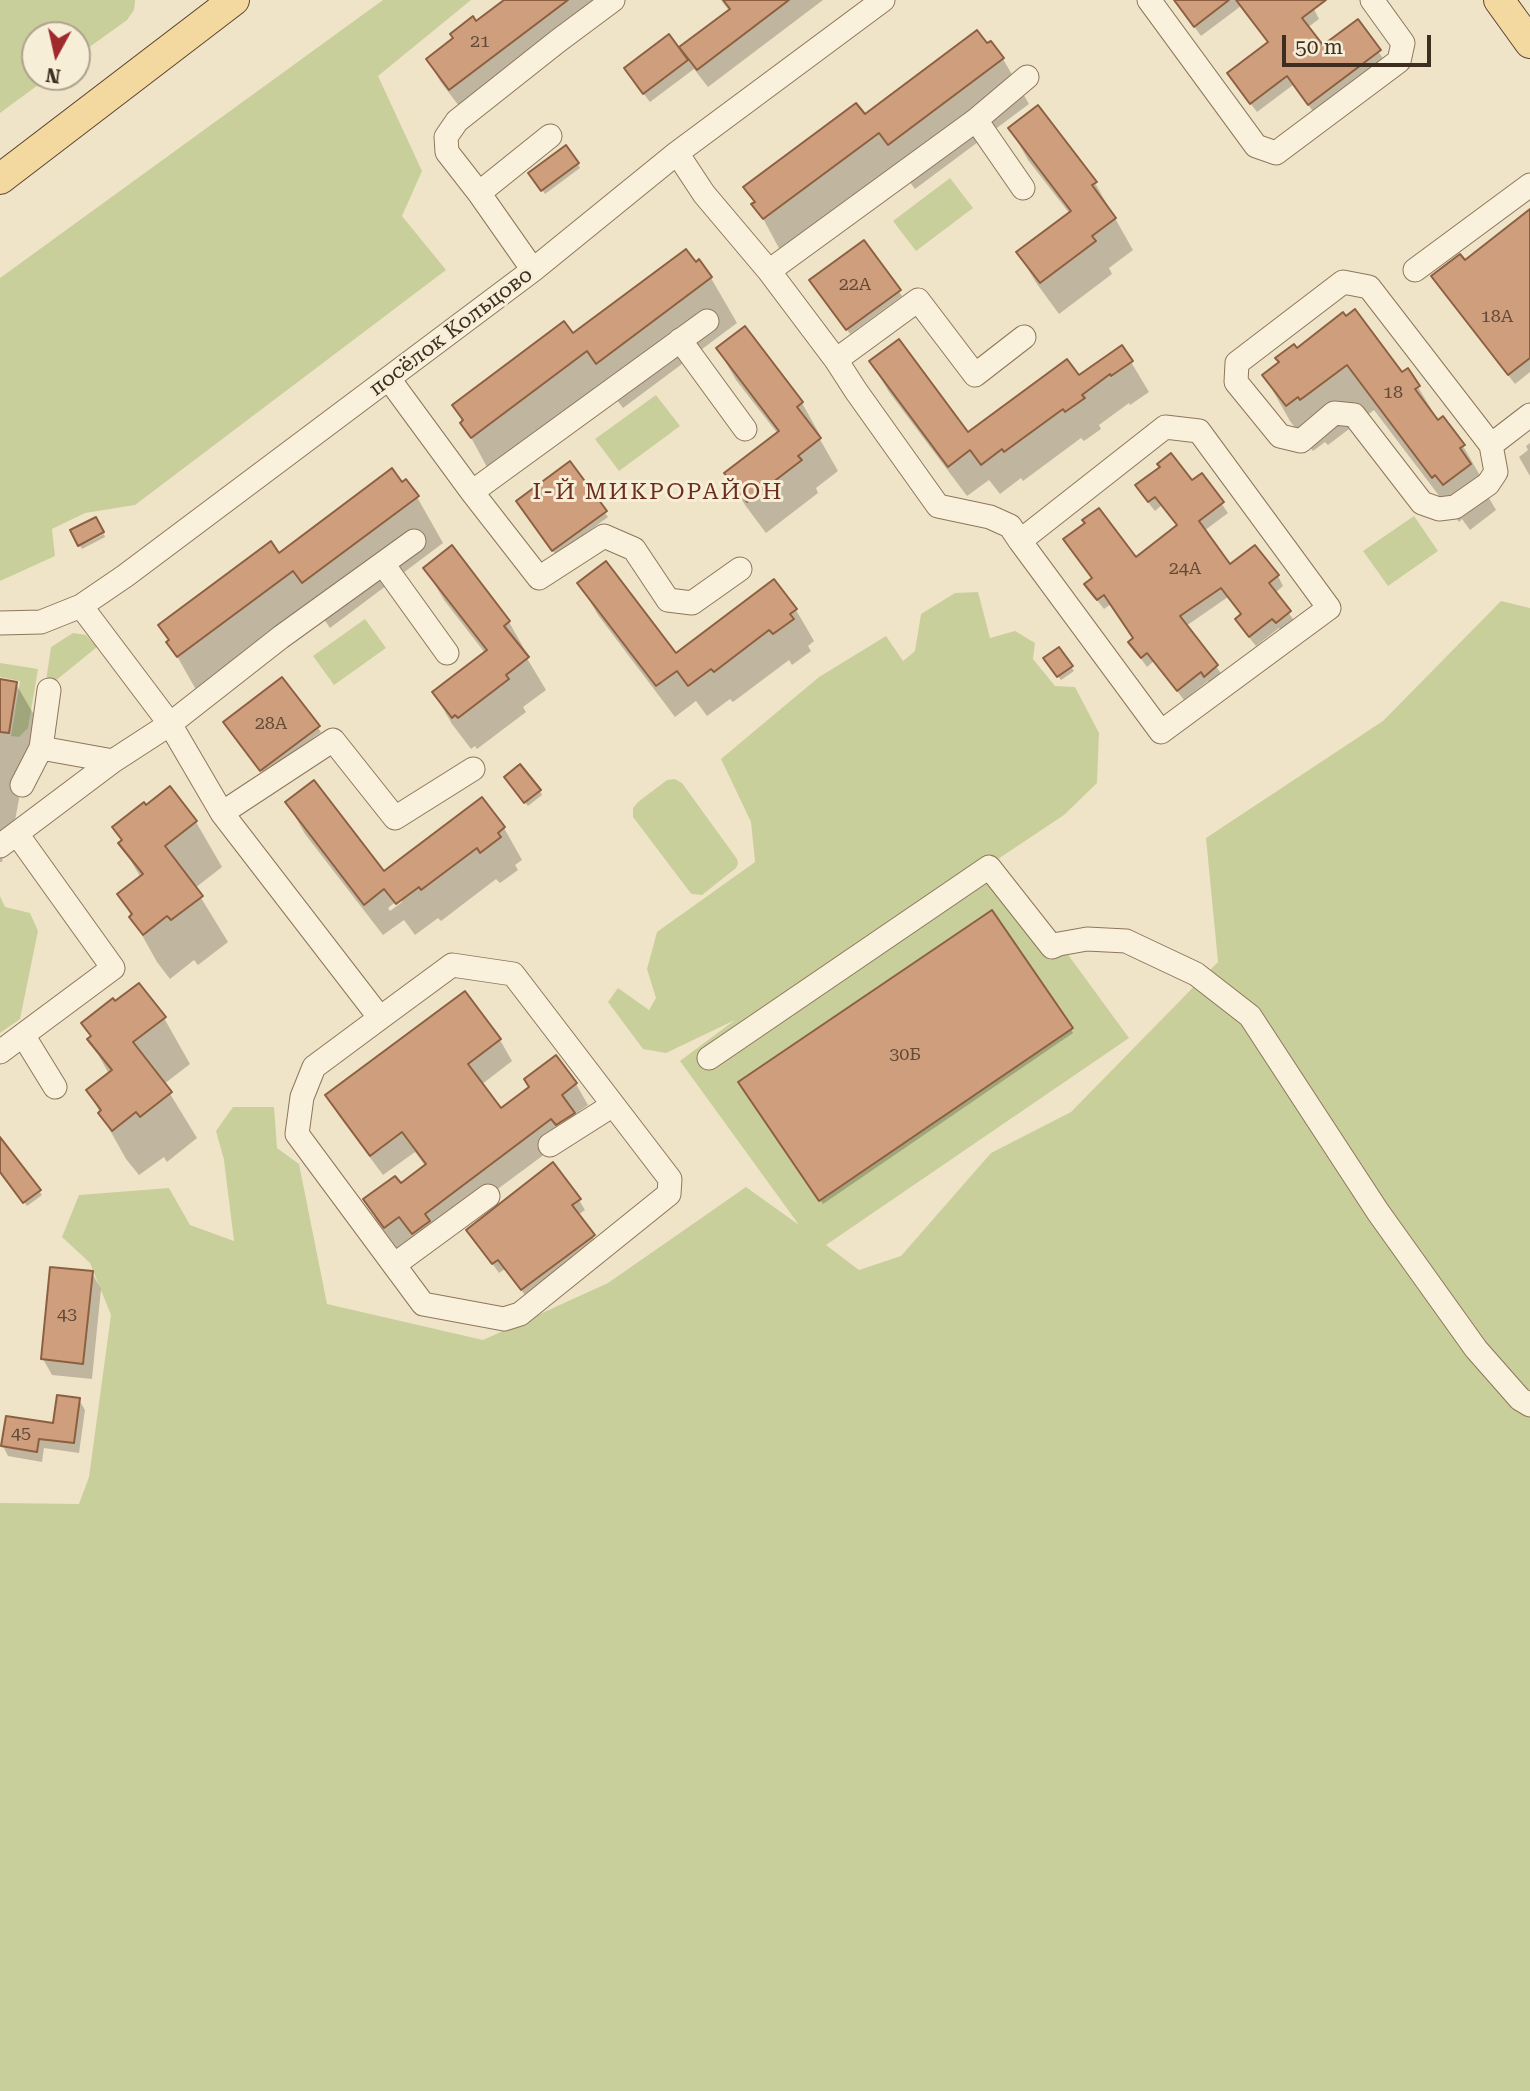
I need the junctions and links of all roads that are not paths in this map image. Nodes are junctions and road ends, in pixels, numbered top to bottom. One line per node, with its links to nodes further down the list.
1 (233, 0): 12 (main road)
2 (613, 0): 15 (street)
3 (883, 0): 11 (street, посёлок Кольцово)
4 (1149, 0): 5 (street)
5 (1372, 0)
6 (1499, 0): 7 (main road)
7 (1530, 43)
8 (1027, 77): 9 (street)
9 (976, 120): 14 (street); 18 (street)
10 (550, 136): 15 (street)
11 (677, 153): 16 (street, посёлок Кольцово); 18 (street)
12 (0, 179)
13 (1530, 185): 17 (street)
14 (1023, 188)
15 (479, 193): 16 (street)
16 (533, 270): 23 (street, посёлок Кольцово)
17 (1415, 270)
18 (769, 271): 22 (street)
19 (707, 321): 21 (street)
20 (1024, 337): 22 (street)
21 (680, 340): 25 (street); 27 (street)
22 (836, 360): 29 (street)
23 (389, 379): 27 (street); 32 (street, посёлок Кольцово)
24 (1530, 415): 26 (street)
25 (746, 429)
26 (1491, 445): 26 (street)
27 (472, 492): 31 (street)
28 (414, 541): 30 (street)
29 (1020, 541): 29 (street)
30 (383, 564): 34 (street); 36 (street)
31 (740, 569)
32 (81, 606): 33 (street, посёлок Кольцово); 36 (street)
33 (0, 623)
34 (447, 653)
35 (50, 690): 37 (street)
36 (170, 724): 38 (street); 41 (street)
37 (41, 748): 38 (street); 40 (street)
38 (113, 761): 42 (street)
39 (473, 769): 41 (street)
40 (22, 785)
41 (222, 813): 43 (street)
42 (9, 840): 44 (street)
43 (380, 1018): 48 (street); 51 (street)
44 (23, 1035): 45 (street); 47 (street)
45 (0, 1052)
46 (709, 1058): 52 (street)
47 (55, 1087)
48 (613, 1105): 49 (street); 51 (street)
49 (550, 1145)
50 (488, 1196): 51 (street)
51 (394, 1265)
52 (1530, 1405)

